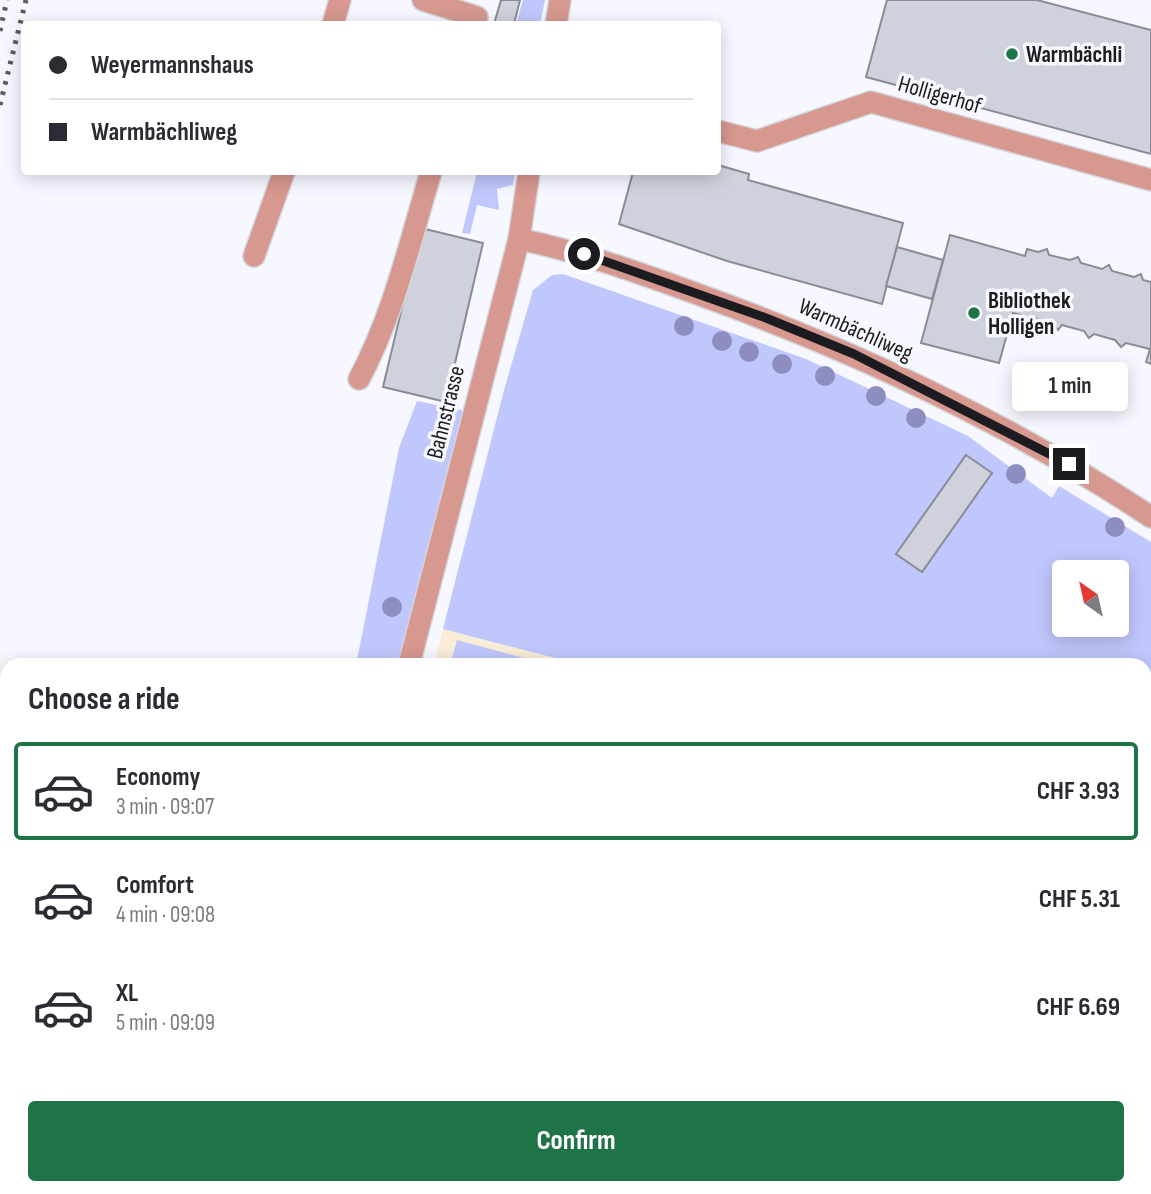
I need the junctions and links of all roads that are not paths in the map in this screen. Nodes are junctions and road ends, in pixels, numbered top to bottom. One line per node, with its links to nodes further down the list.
1 (340, 0): 5 (street)
2 (423, 0): 4 (street)
3 (560, 0): 6 (street)
4 (478, 14)
5 (333, 21)
6 (556, 21)
7 (721, 132): 11 (street, Holligerhof)
8 (283, 175): 13 (street)
9 (430, 175): 14 (street)
10 (529, 175): 12 (street, Bahnstrasse)
11 (1151, 180)
12 (519, 239): 15 (street, Warmbächliweg); 16 (street, Bahnstrasse)
13 (254, 256)
14 (359, 379)
15 (1151, 517)
16 (411, 658)

